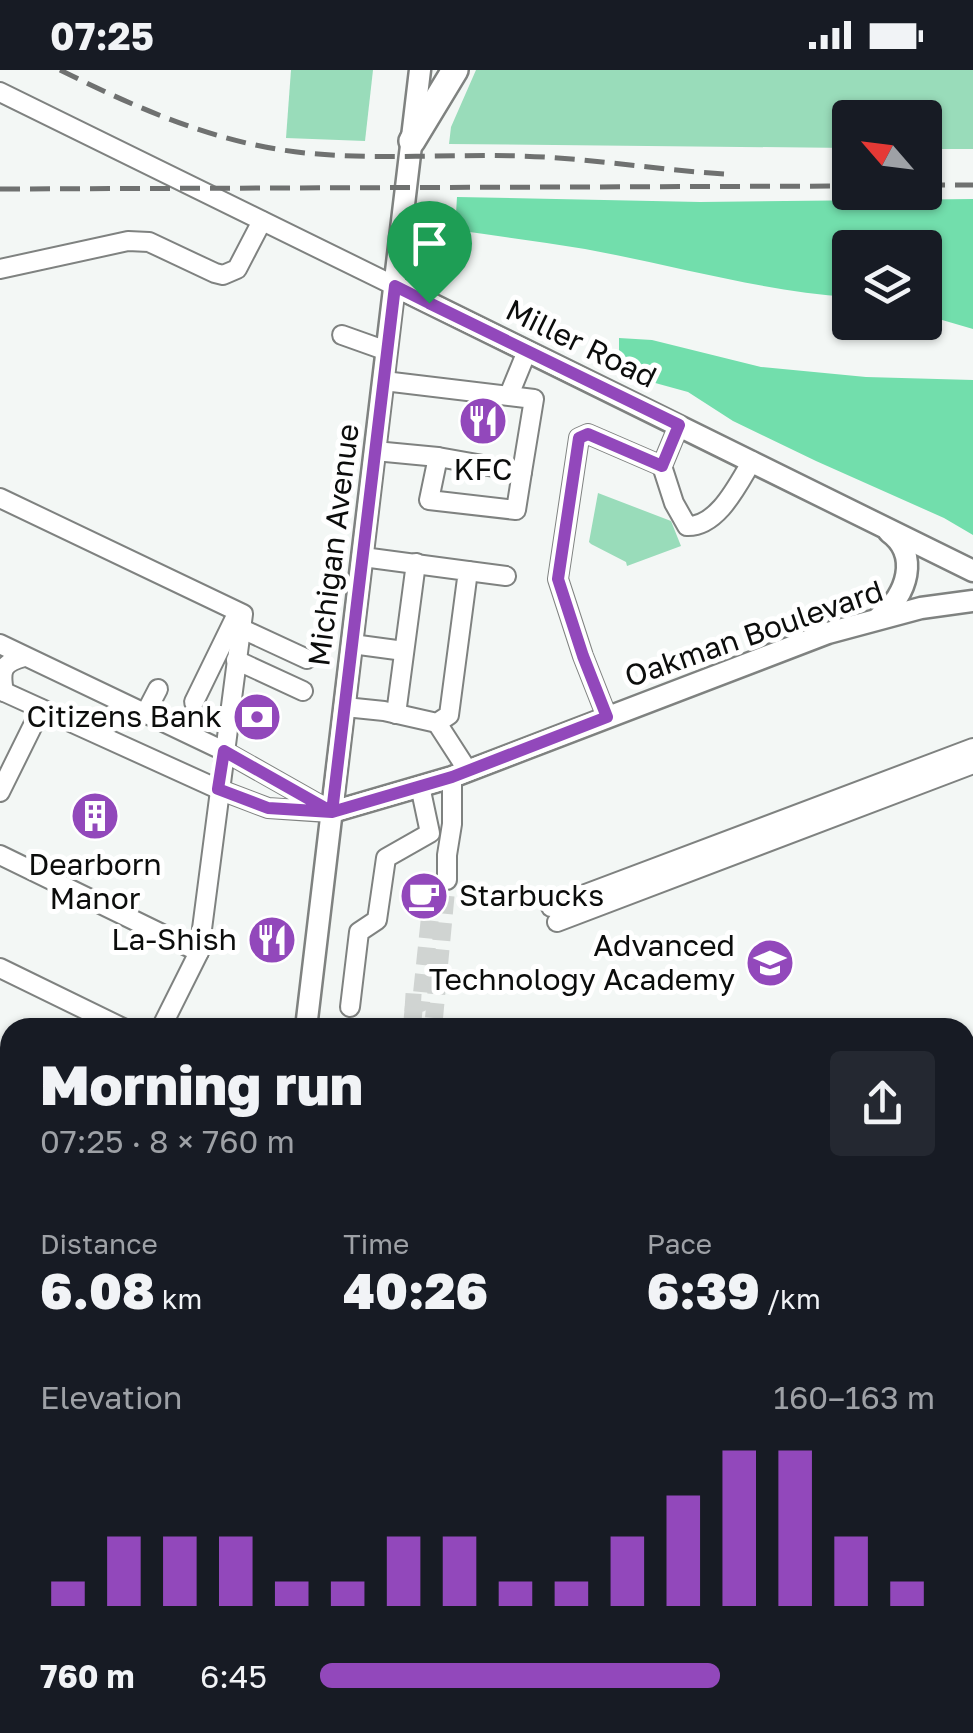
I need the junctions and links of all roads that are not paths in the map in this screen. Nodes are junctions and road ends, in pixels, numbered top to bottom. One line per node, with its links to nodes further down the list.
1 (420, 70): 4 (main road, Michigan Avenue)
2 (456, 70): 4 (highway)
3 (0, 92): 5 (street, Miller Road)
4 (412, 141): 7 (main road, Michigan Avenue)
5 (262, 221): 6 (street); 7 (street, Miller Road)
6 (0, 269)
7 (395, 286): 9 (main road, Michigan Avenue); 10 (main road, Miller Road)
8 (342, 336): 9 (street)
9 (386, 351): 11 (main road, Michigan Avenue)
10 (527, 351): 12 (street); 13 (main road, Miller Road)
11 (384, 382): 12 (street); 14 (main road, Michigan Avenue)
12 (510, 395): 18 (street)
13 (679, 425): 16 (main road, Miller Road); 17 (street)
14 (375, 451): 15 (street); 21 (main road, Michigan Avenue)
15 (438, 457): 18 (street); 18 (street)
16 (752, 461): 17 (street); 20 (main road, Miller Road)
17 (662, 466): 43 (street)
18 (522, 472)
19 (1, 501): 28 (street)
20 (878, 523): 24 (main road, Miller Road); 27 (main road)
21 (362, 557): 22 (street); 30 (main road, Michigan Avenue)
22 (416, 563): 23 (street); 31 (street)
23 (468, 571): 25 (street); 44 (street)
24 (973, 571)
25 (506, 576)
26 (973, 601): 27 (main road, Oakman Boulevard)
27 (875, 620): 43 (main road, Oakman Boulevard)
28 (237, 624): 33 (street); 34 (street); 38 (street)
29 (0, 644): 32 (street)
30 (352, 644): 31 (street); 39 (main road, Michigan Avenue)
31 (408, 651): 42 (street)
32 (24, 657): 36 (street); 41 (street)
33 (307, 658)
34 (236, 660): 37 (street); 46 (street)
35 (158, 688): 41 (street)
36 (2, 691): 40 (street, Oakman Boulevard)
37 (303, 691)
38 (194, 702)
39 (344, 707): 42 (street); 52 (main road, Michigan Avenue)
40 (41, 709): 50 (street, Oakman Boulevard); 51 (street)
41 (145, 714): 46 (street)
42 (396, 714): 44 (street)
43 (607, 717): 48 (main road, Oakman Boulevard)
44 (437, 722): 48 (street)
45 (973, 748): 47 (street)
46 (224, 751): 50 (street); 52 (street)
47 (973, 764)
48 (460, 774): 49 (main road, Oakman Boulevard); 54 (street)
49 (420, 786): 52 (main road, Oakman Boulevard); 57 (street)
50 (218, 789): 52 (street, Oakman Boulevard); 55 (street)
51 (0, 792)
52 (332, 812): 60 (main road, Michigan Avenue)
53 (0, 855): 55 (street)
54 (441, 880)
55 (199, 952): 59 (street)
56 (0, 968): 58 (street)
57 (350, 1007)
58 (103, 1018)
59 (164, 1018)
60 (307, 1018)

